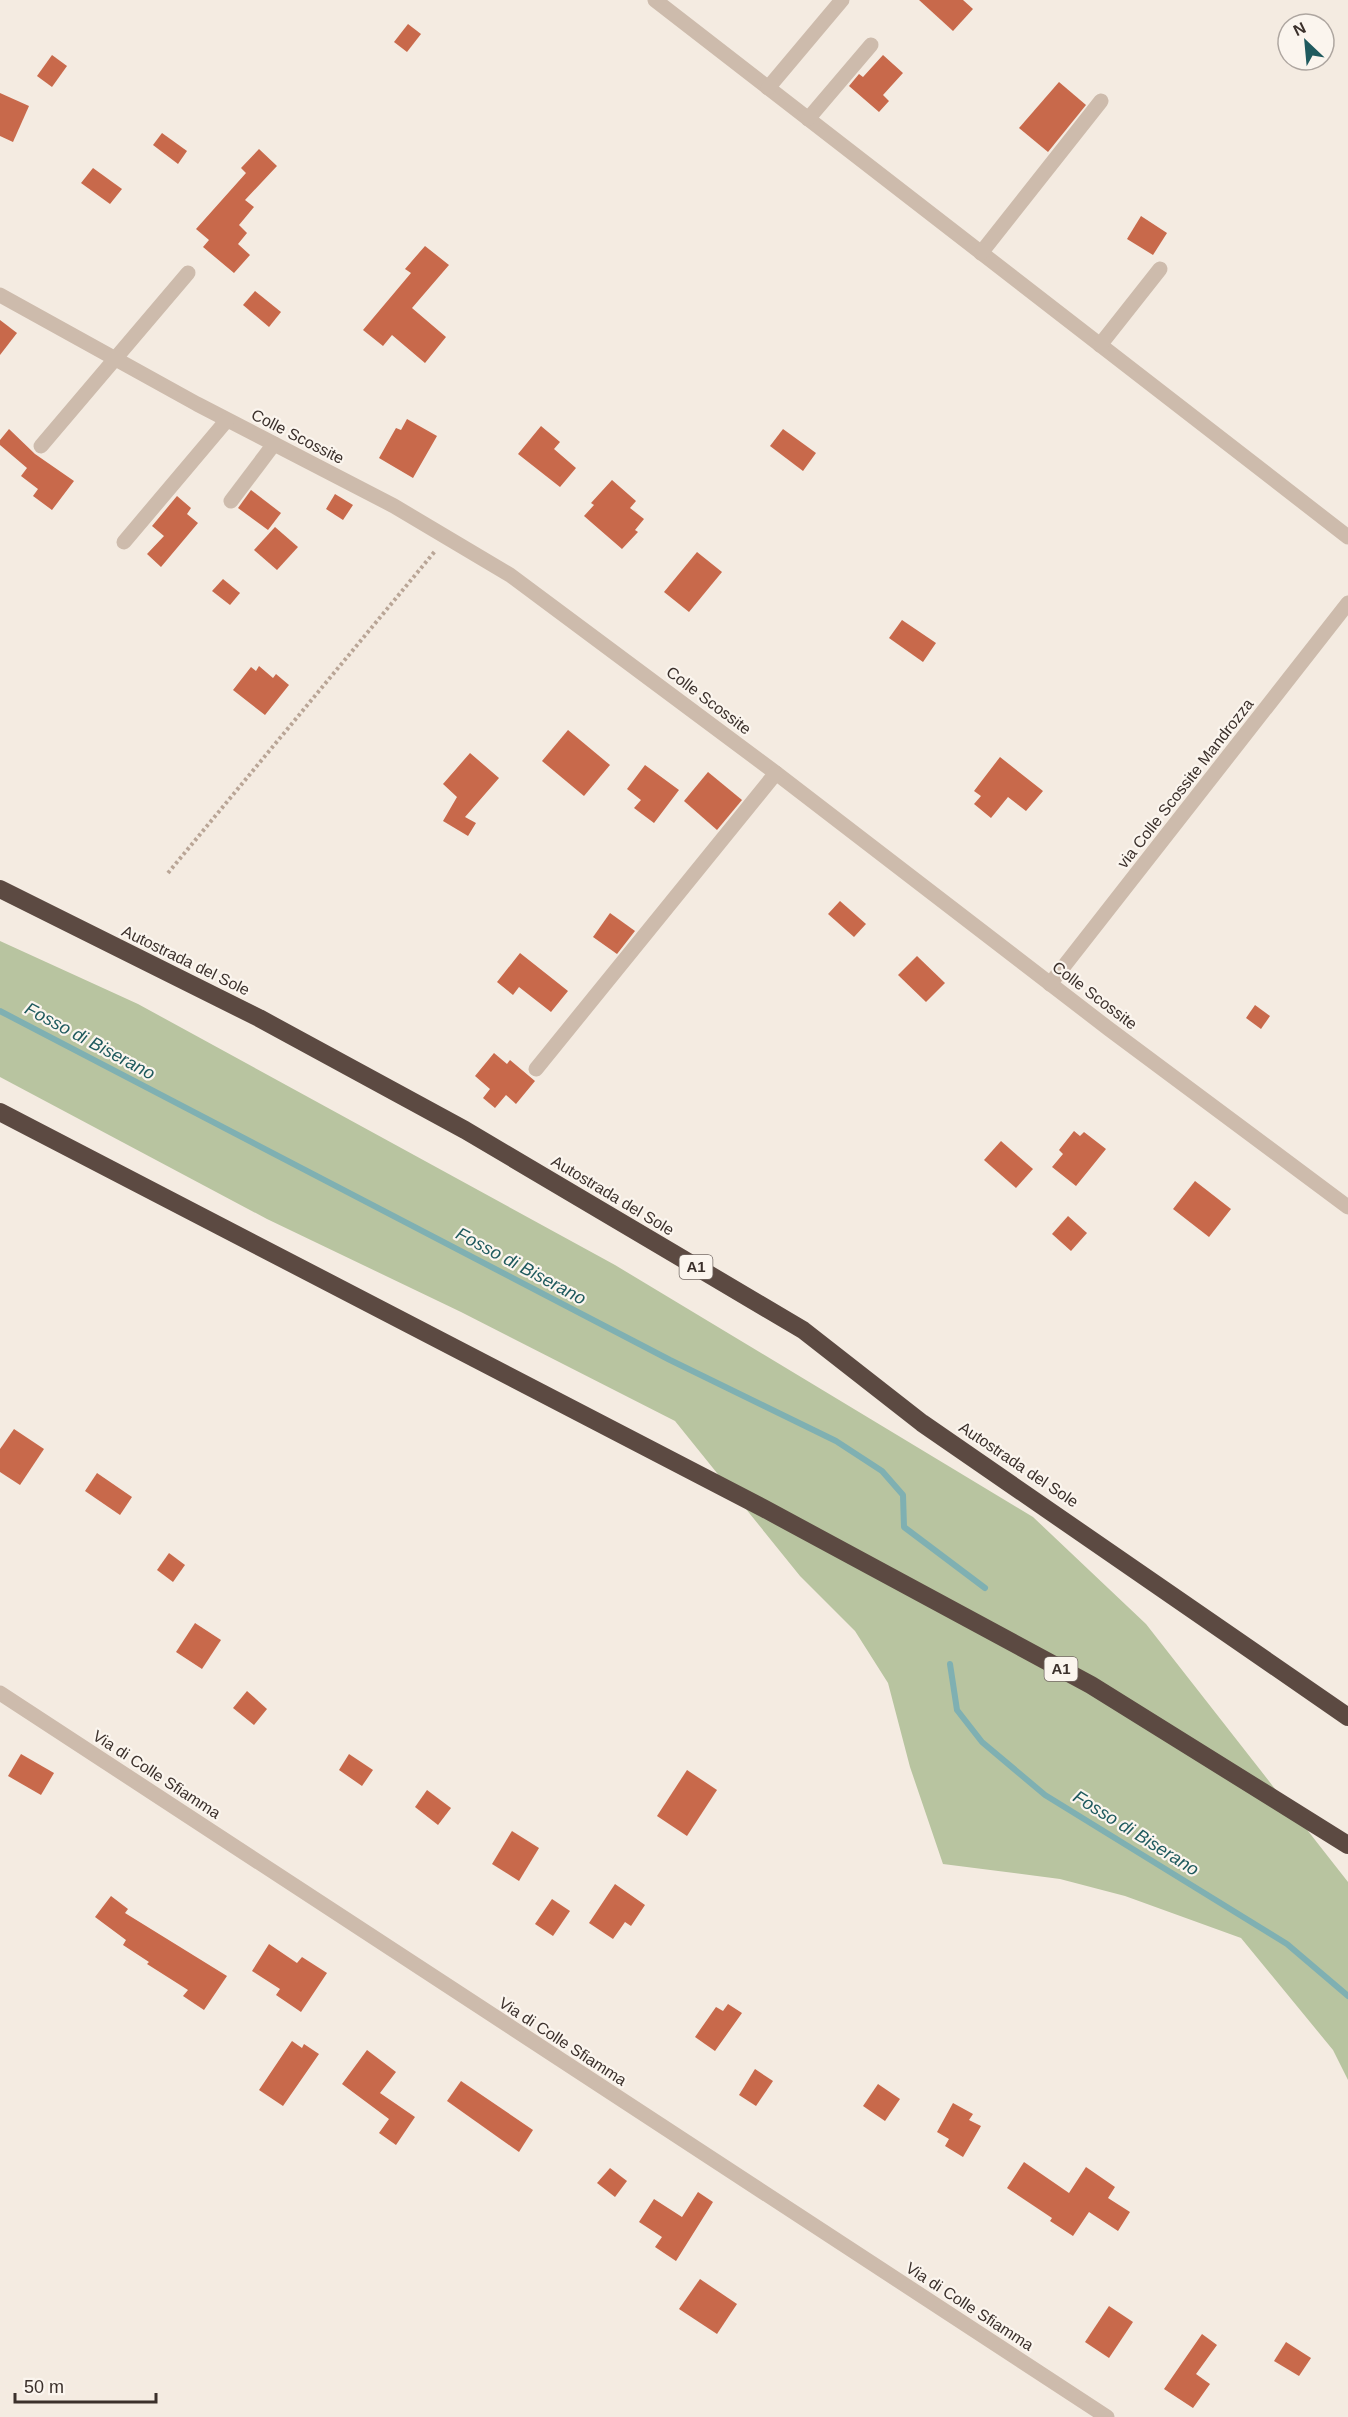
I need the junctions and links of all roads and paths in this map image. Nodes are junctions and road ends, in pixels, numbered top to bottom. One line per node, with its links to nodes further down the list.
1 (654, 0): 4 (street)
2 (842, 0): 4 (street)
3 (871, 45): 6 (street)
4 (768, 88): 6 (street)
5 (1101, 101): 7 (street)
6 (808, 119): 7 (street)
7 (981, 253): 11 (street)
8 (1160, 269): 11 (street)
9 (188, 273): 12 (street)
10 (0, 295): 12 (street, Colle Scossite)
11 (1100, 345): 18 (street)
12 (116, 359): 13 (street, Colle Scossite); 15 (street)
13 (227, 420): 14 (street, Colle Scossite); 19 (street)
14 (274, 444): 16 (street); 17 (street, Colle Scossite)
15 (41, 446)
16 (231, 501)
17 (447, 536): 21 (street, Colle Scossite); 22 (path)
18 (1348, 537)
19 (124, 542)
20 (1348, 603): 24 (street, via Colle Scossite Mandrozza)
21 (776, 773): 24 (street, Colle Scossite); 25 (street)
22 (168, 873)
23 (0, 889): 29 (highway, Autostrada del Sole / A1)
24 (1050, 984): 27 (street, Colle Scossite)
25 (536, 1070)
26 (0, 1112): 30 (highway, A1)
27 (1348, 1206)
28 (0, 1693): 31 (street, Via di Colle Sfiamma)
29 (1348, 1717)
30 (1348, 1845)
31 (1107, 2417)

